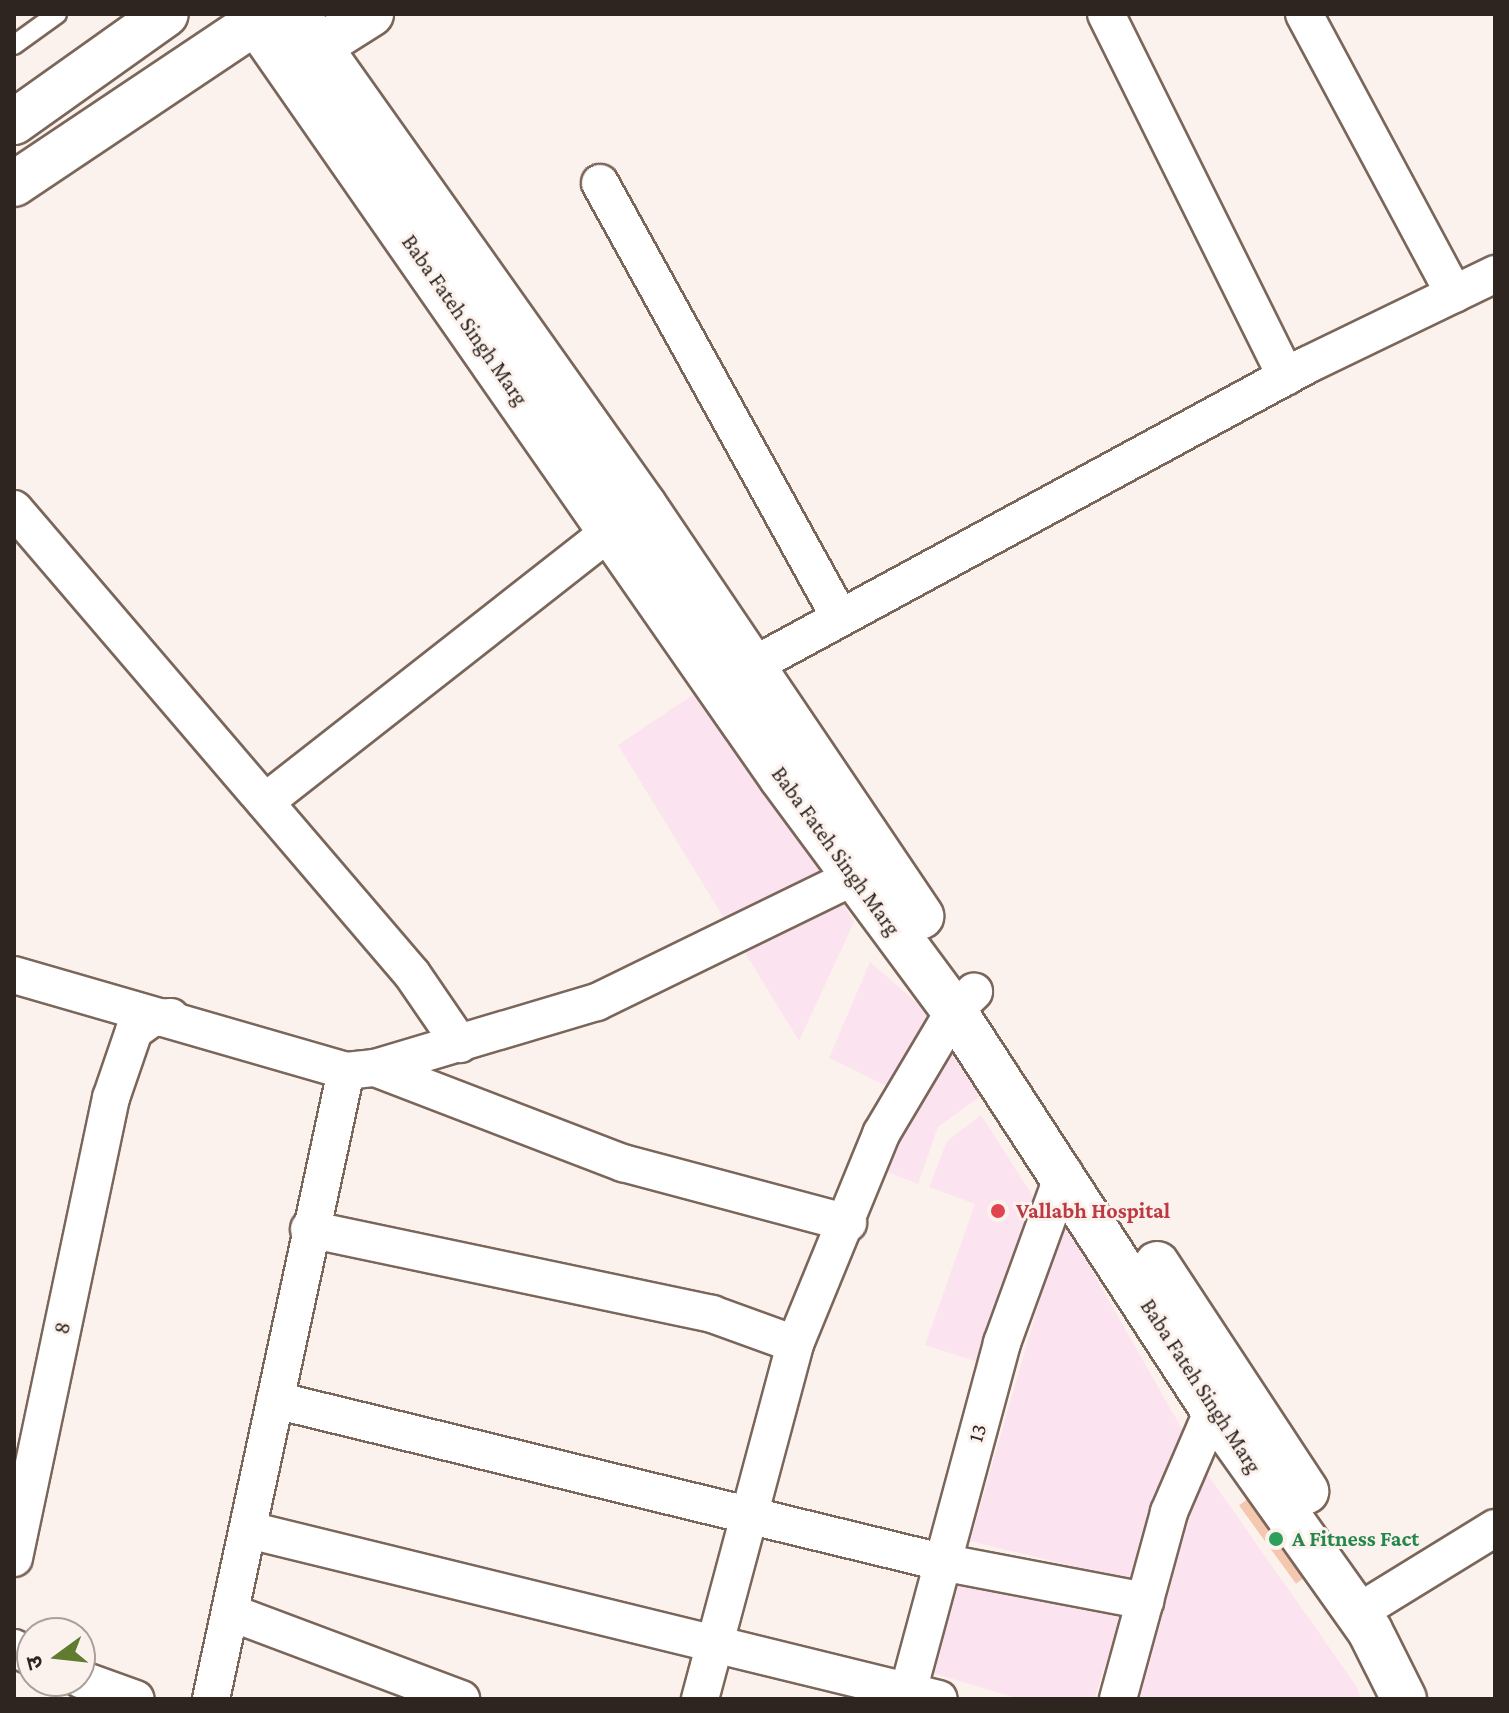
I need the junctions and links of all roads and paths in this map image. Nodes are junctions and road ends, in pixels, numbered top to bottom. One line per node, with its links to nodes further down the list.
1 (57, 14): 7 (lane)
2 (166, 14): 8 (street)
3 (371, 14): 6 (street)
4 (1106, 14): 13 (street)
5 (1304, 14): 12 (street)
6 (280, 30): 10 (street); 15 (street, Baba Fateh Singh Marg); 17 (street, Baba Fateh Singh Marg)
7 (14, 45)
8 (14, 122)
9 (600, 183): 16 (street)
10 (14, 184)
11 (1495, 274): 12 (street)
12 (1454, 294): 13 (street)
13 (1286, 377): 16 (street)
14 (14, 509): 18 (street)
15 (611, 531): 17 (street, Baba Fateh Singh Marg); 18 (street)
16 (840, 617): 17 (street)
17 (736, 674): 19 (street, Baba Fateh Singh Marg)
18 (265, 802): 23 (street)
19 (869, 869): 21 (street, Baba Fateh Singh Marg); 23 (street)
20 (14, 975): 22 (street)
21 (964, 1002): 25 (street, Baba Fateh Singh Marg); 26 (street); 37 (street, Baba Fateh Singh Marg)
22 (171, 1017): 24 (street); 34 (street, 8)
23 (460, 1044): 24 (street)
24 (360, 1070): 26 (street); 27 (street)
25 (1064, 1173): 30 (street, Baba Fateh Singh Marg); 35 (street, 13)
26 (848, 1223): 28 (street)
27 (309, 1229): 28 (street); 29 (street)
28 (795, 1344): 31 (street)
29 (275, 1400): 31 (street); 33 (street)
30 (1213, 1410): 36 (street); 37 (street, Baba Fateh Singh Marg)
31 (743, 1516): 35 (street); 39 (street)
32 (1495, 1528): 37 (street)
33 (249, 1530): 38 (street); 39 (street)
34 (14, 1558)
35 (941, 1562): 36 (street); 41 (street, 13)
36 (1145, 1601): 46 (street)
37 (1366, 1604): 47 (street, Baba Fateh Singh Marg); 48 (street, Baba Fateh Singh Marg)
38 (232, 1613): 43 (street); 44 (street)
39 (711, 1648): 41 (street); 45 (street)
40 (96, 1686): 42 (street)
41 (917, 1696)
42 (136, 1699)
43 (211, 1699)
44 (461, 1699)
45 (700, 1699)
46 (1118, 1699)
47 (1404, 1699)
48 (1436, 1699)

